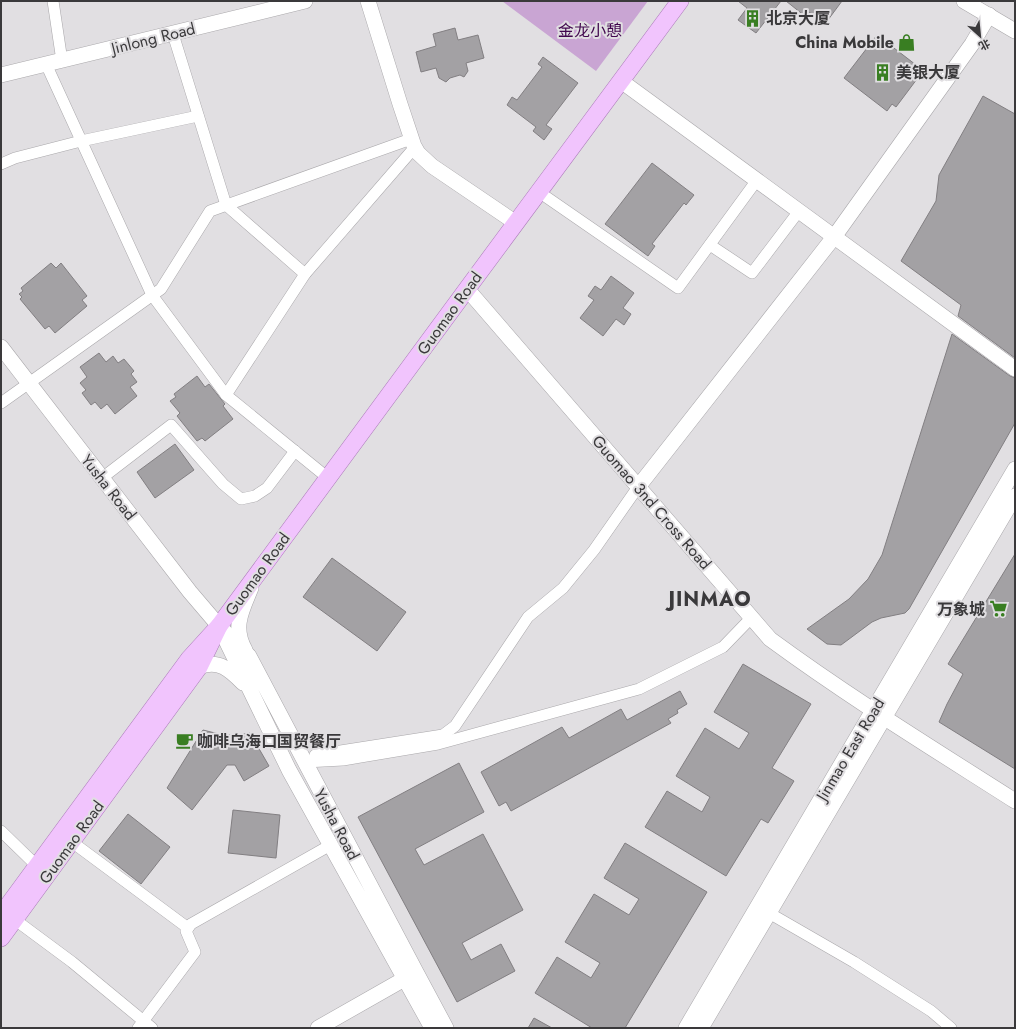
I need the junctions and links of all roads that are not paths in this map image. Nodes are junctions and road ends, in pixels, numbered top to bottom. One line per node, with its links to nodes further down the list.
1 (53, 1): 9 (street)
2 (305, 1): 8 (main road, Jinlong Road)
3 (368, 1): 15 (main road)
4 (680, 1): 12 (main road, Guomao Road)
5 (964, 1): 6 (main road)
6 (989, 16): 7 (main road); 22 (main road)
7 (1015, 31)
8 (173, 34): 9 (main road, Jinlong Road); 13 (street)
9 (62, 61): 10 (main road, Jinlong Road)
10 (46, 64): 11 (main road, Jinlong Road); 14 (street)
11 (1, 75)
12 (621, 81): 17 (main road); 18 (main road, Guomao Road)
13 (198, 116): 14 (street); 19 (street)
14 (81, 141): 16 (street); 26 (street)
15 (413, 143): 19 (street); 21 (main road); 24 (street)
16 (1, 164)
17 (757, 180): 20 (main road); 23 (street)
18 (539, 192): 21 (main road, Guomao Road); 23 (street)
19 (226, 205): 24 (street); 26 (street)
20 (799, 211): 22 (main road); 23 (street)
21 (516, 223): 25 (main road, Guomao Road)
22 (834, 236): 28 (main road); 36 (main road)
23 (710, 245)
24 (305, 274): 30 (street)
25 (467, 289): 35 (main road, Guomao Road); 36 (main road, Guomao 3nd Cross Road)
26 (152, 295): 29 (street); 30 (street)
27 (1, 347): 29 (main road, Yusha Road)
28 (1015, 369)
29 (29, 383): 31 (street); 34 (main road, Yusha Road)
30 (226, 395): 32 (street)
31 (1, 402)
32 (295, 451): 34 (street); 35 (street)
33 (1015, 469): 45 (main road, Jinmao East Road)
34 (102, 478): 39 (main road, Yusha Road)
35 (328, 478): 38 (main road, Guomao Road)
36 (638, 487): 40 (main road, Guomao 3nd Cross Road); 46 (street)
37 (1015, 496): 45 (main road, Jinmao East Road)
38 (255, 577): 41 (main road, Guomao Road); 42 (main road)
39 (201, 604): 41 (main road, Yusha Road); 43 (main road)
40 (752, 617): 45 (main road, Guomao 3nd Cross Road); 46 (street)
41 (219, 626): 42 (main road, Yusha Road); 43 (main road, Guomao Road); 44 (main road, Yusha Road)
42 (249, 656): 46 (main road, Yusha Road)
43 (194, 663): 44 (main road); 49 (main road, Guomao Road); 51 (main road, Guomao Road)
44 (250, 689): 56 (main road, Yusha Road)
45 (878, 714): 47 (main road, Guomao 3nd Cross Road); 52 (main road, Jinmao East Road); 61 (main road, Jinmao East Road)
46 (303, 760): 56 (main road, Yusha Road)
47 (1015, 801)
48 (1, 831): 51 (street)
49 (72, 842): 53 (main road, Guomao Road); 54 (street)
50 (327, 847): 54 (street)
51 (37, 866): 53 (main road, Guomao Road)
52 (769, 913): 62 (main road, Jinmao East Road); 63 (street)
53 (8, 917): 55 (main road, Guomao Road); 57 (street)
54 (188, 928): 57 (street)
55 (1, 938)
56 (410, 976): 58 (main road); 59 (main road, Yusha Road); 60 (main road, Yusha Road)
57 (144, 1026)
58 (318, 1028)
59 (432, 1028)
60 (446, 1028)
61 (686, 1028)
62 (701, 1028)
63 (951, 1028)

